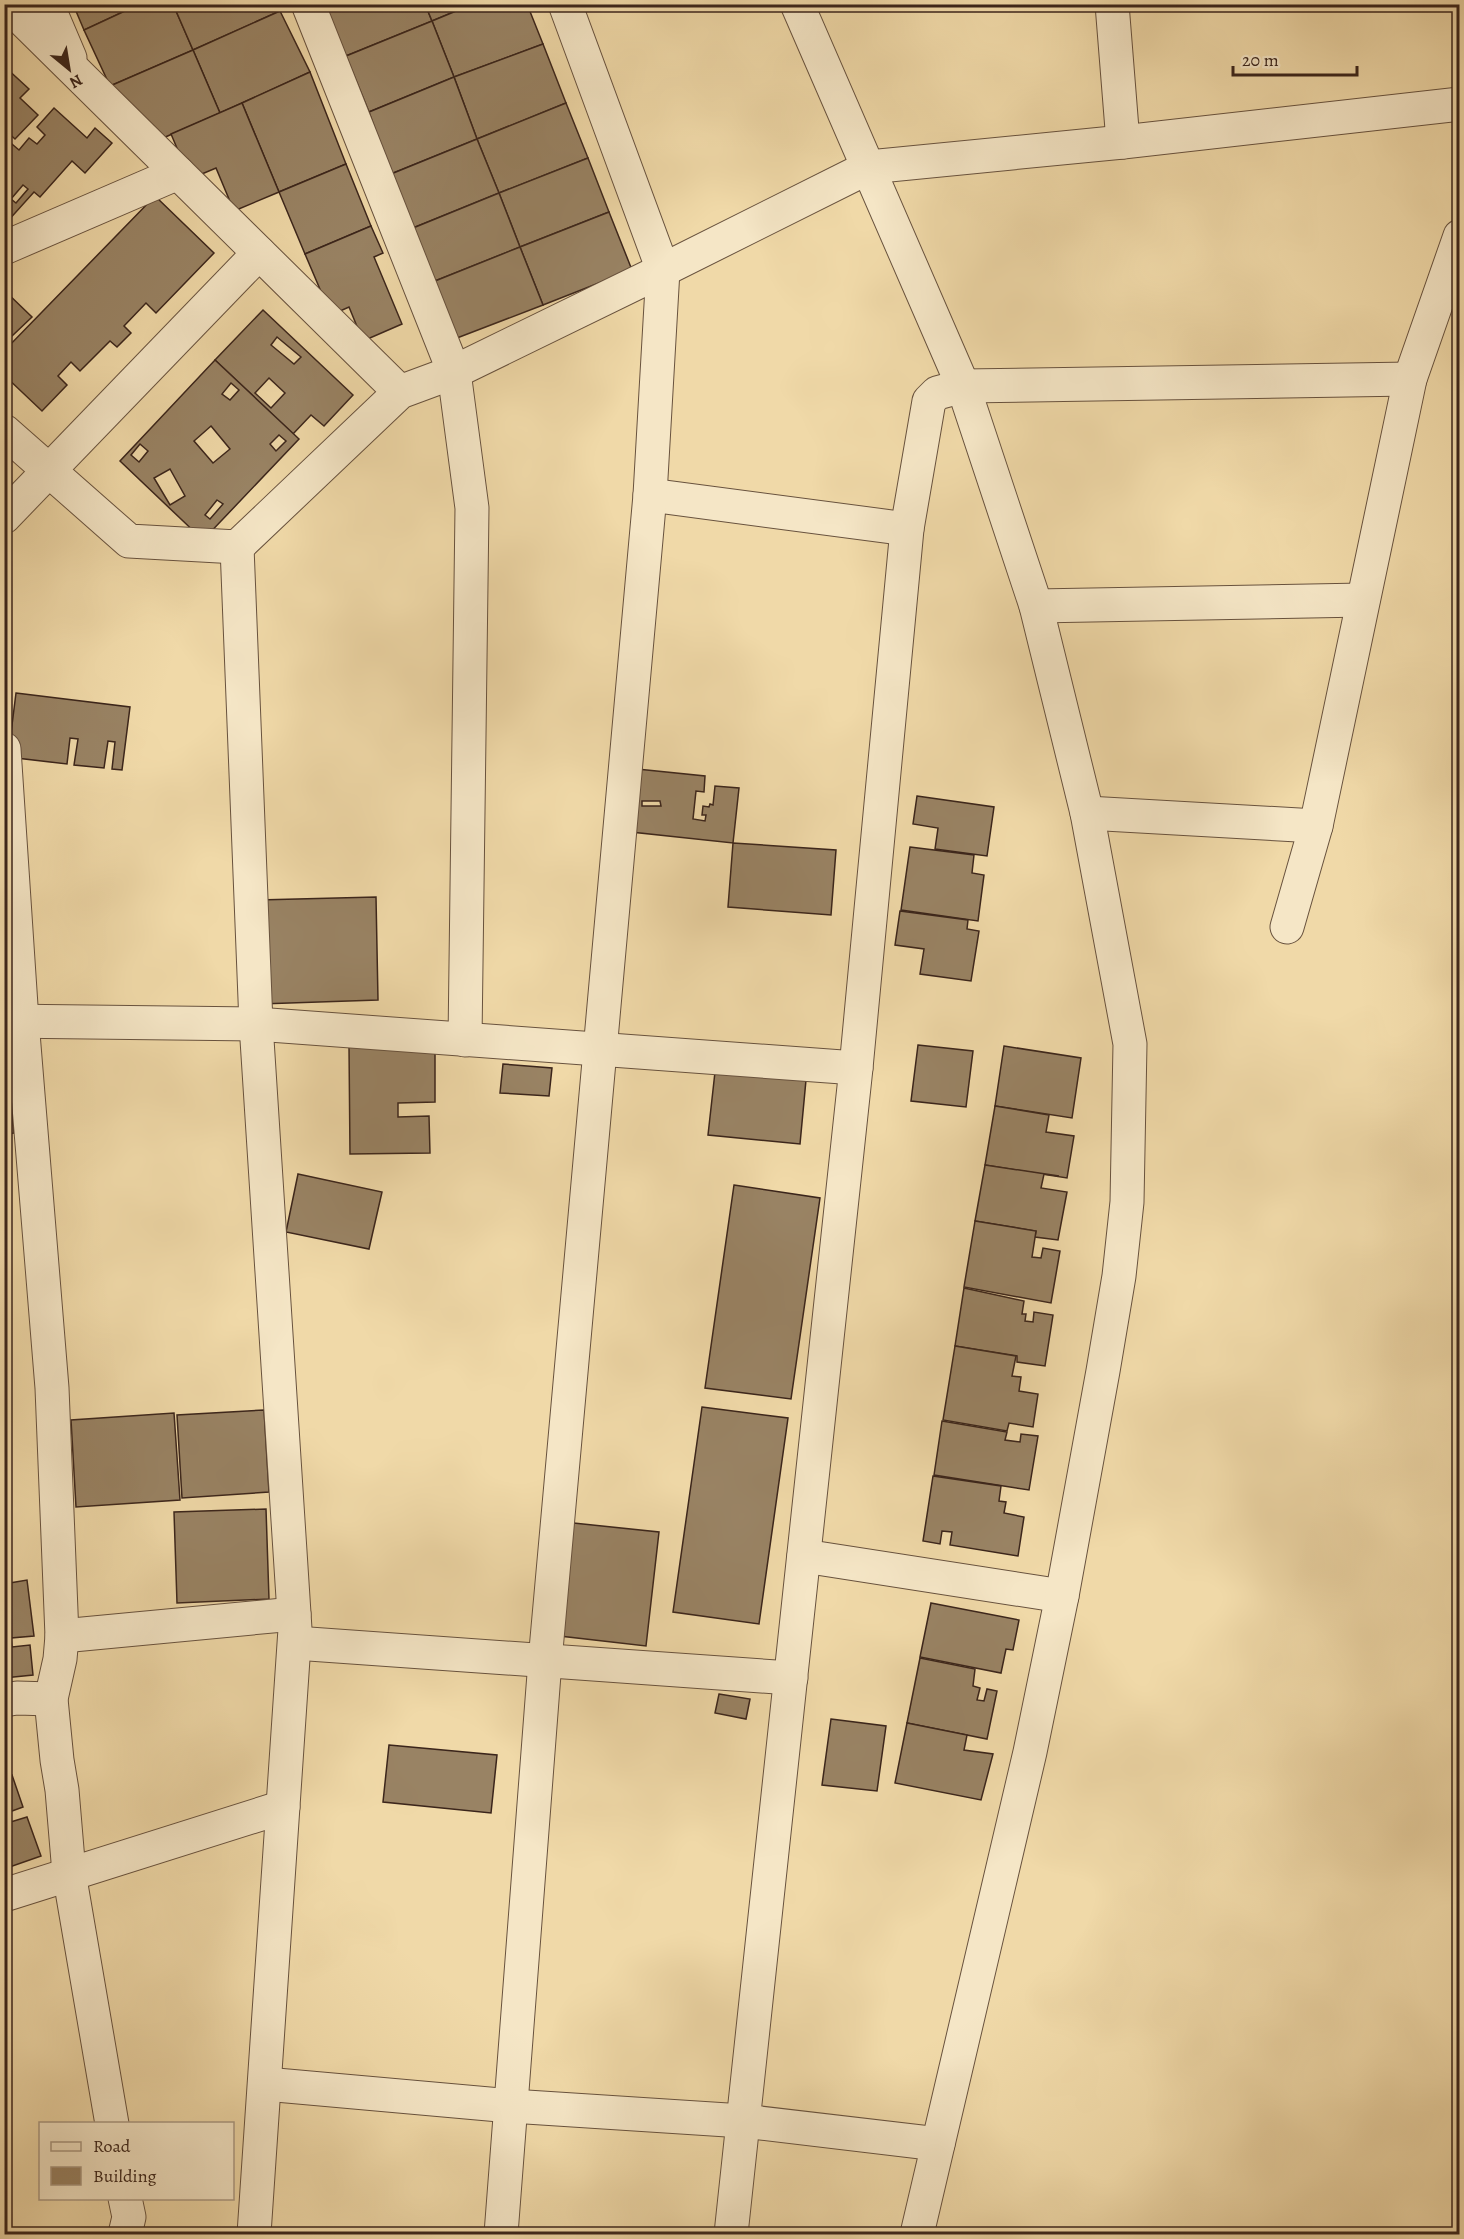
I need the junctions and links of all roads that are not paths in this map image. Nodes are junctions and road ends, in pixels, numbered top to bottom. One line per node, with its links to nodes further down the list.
1 (7, 4): 7 (street)
2 (48, 4): 7 (street)
3 (308, 4): 16 (street)
4 (565, 4): 15 (street)
5 (797, 4): 10 (street)
6 (1112, 4): 9 (street)
7 (75, 71): 11 (street)
8 (1460, 104): 9 (street)
9 (1123, 142): 10 (street)
10 (868, 167): 15 (street); 18 (street)
11 (178, 173): 13 (street); 14 (street)
12 (1460, 236): 17 (street)
13 (4, 248)
14 (259, 253): 19 (street); 21 (street)
15 (663, 270): 16 (street); 22 (street)
16 (454, 372): 19 (street); 34 (street)
17 (1410, 379): 18 (street); 26 (street)
18 (963, 386): 24 (street); 27 (street)
19 (400, 392): 25 (street)
20 (4, 431): 21 (street)
21 (50, 471): 23 (street); 25 (street)
22 (650, 495): 24 (street); 35 (street)
23 (4, 517)
24 (907, 529): 36 (street)
25 (237, 547): 33 (street)
26 (1363, 600): 27 (street); 30 (street)
27 (1036, 606): 29 (street)
28 (4, 749): 32 (street)
29 (1087, 813): 30 (street); 38 (street)
30 (1316, 826): 31 (street)
31 (1287, 927)
32 (13, 1021): 33 (street); 40 (street)
33 (256, 1024): 34 (street); 39 (street)
34 (465, 1040): 35 (street)
35 (601, 1050): 36 (street); 41 (street)
36 (856, 1068): 37 (street)
37 (804, 1556): 38 (street); 42 (street)
38 (1062, 1596): 52 (street)
39 (294, 1629): 40 (street); 41 (street); 45 (street)
40 (62, 1636): 43 (street)
41 (544, 1660): 42 (street); 49 (street)
42 (791, 1678): 50 (street)
43 (51, 1699): 44 (street); 46 (street)
44 (4, 1700)
45 (283, 1808): 46 (street); 48 (street)
46 (69, 1873): 47 (street); 51 (street)
47 (4, 1895)
48 (265, 2084): 49 (street); 55 (street)
49 (511, 2106): 50 (street); 56 (street)
50 (743, 2121): 52 (street); 57 (street)
51 (112, 2122)
52 (938, 2144): 58 (street)
53 (126, 2200): 54 (street)
54 (125, 2235)
55 (254, 2235)
56 (501, 2235)
57 (730, 2235)
58 (917, 2235)

